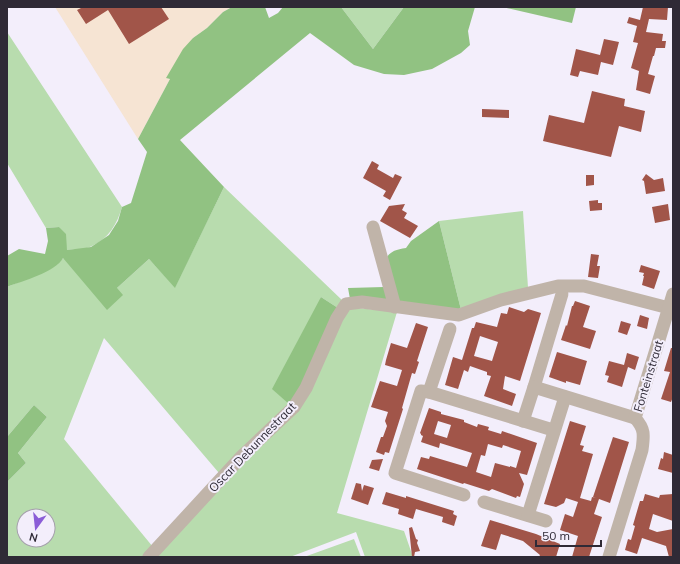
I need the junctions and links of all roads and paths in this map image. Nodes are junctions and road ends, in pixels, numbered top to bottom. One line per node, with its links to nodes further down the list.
1 (373, 226): 4 (street)
2 (562, 294): 6 (street)
3 (672, 298): 4 (street, Oscar Debunnestraat); 9 (street, Fonteinstraat)
4 (395, 307): 16 (street, Oscar Debunnestraat)
5 (450, 329): 7 (street)
6 (534, 387): 8 (street); 10 (street)
7 (429, 392): 10 (street); 12 (street)
8 (565, 397): 9 (street); 11 (street)
9 (635, 418): 17 (street, Fonteinstraat)
10 (523, 421): 11 (street)
11 (553, 430): 14 (street)
12 (464, 496)
13 (484, 502): 14 (street)
14 (528, 515): 15 (street)
15 (546, 521)
16 (149, 557)
17 (609, 557)

